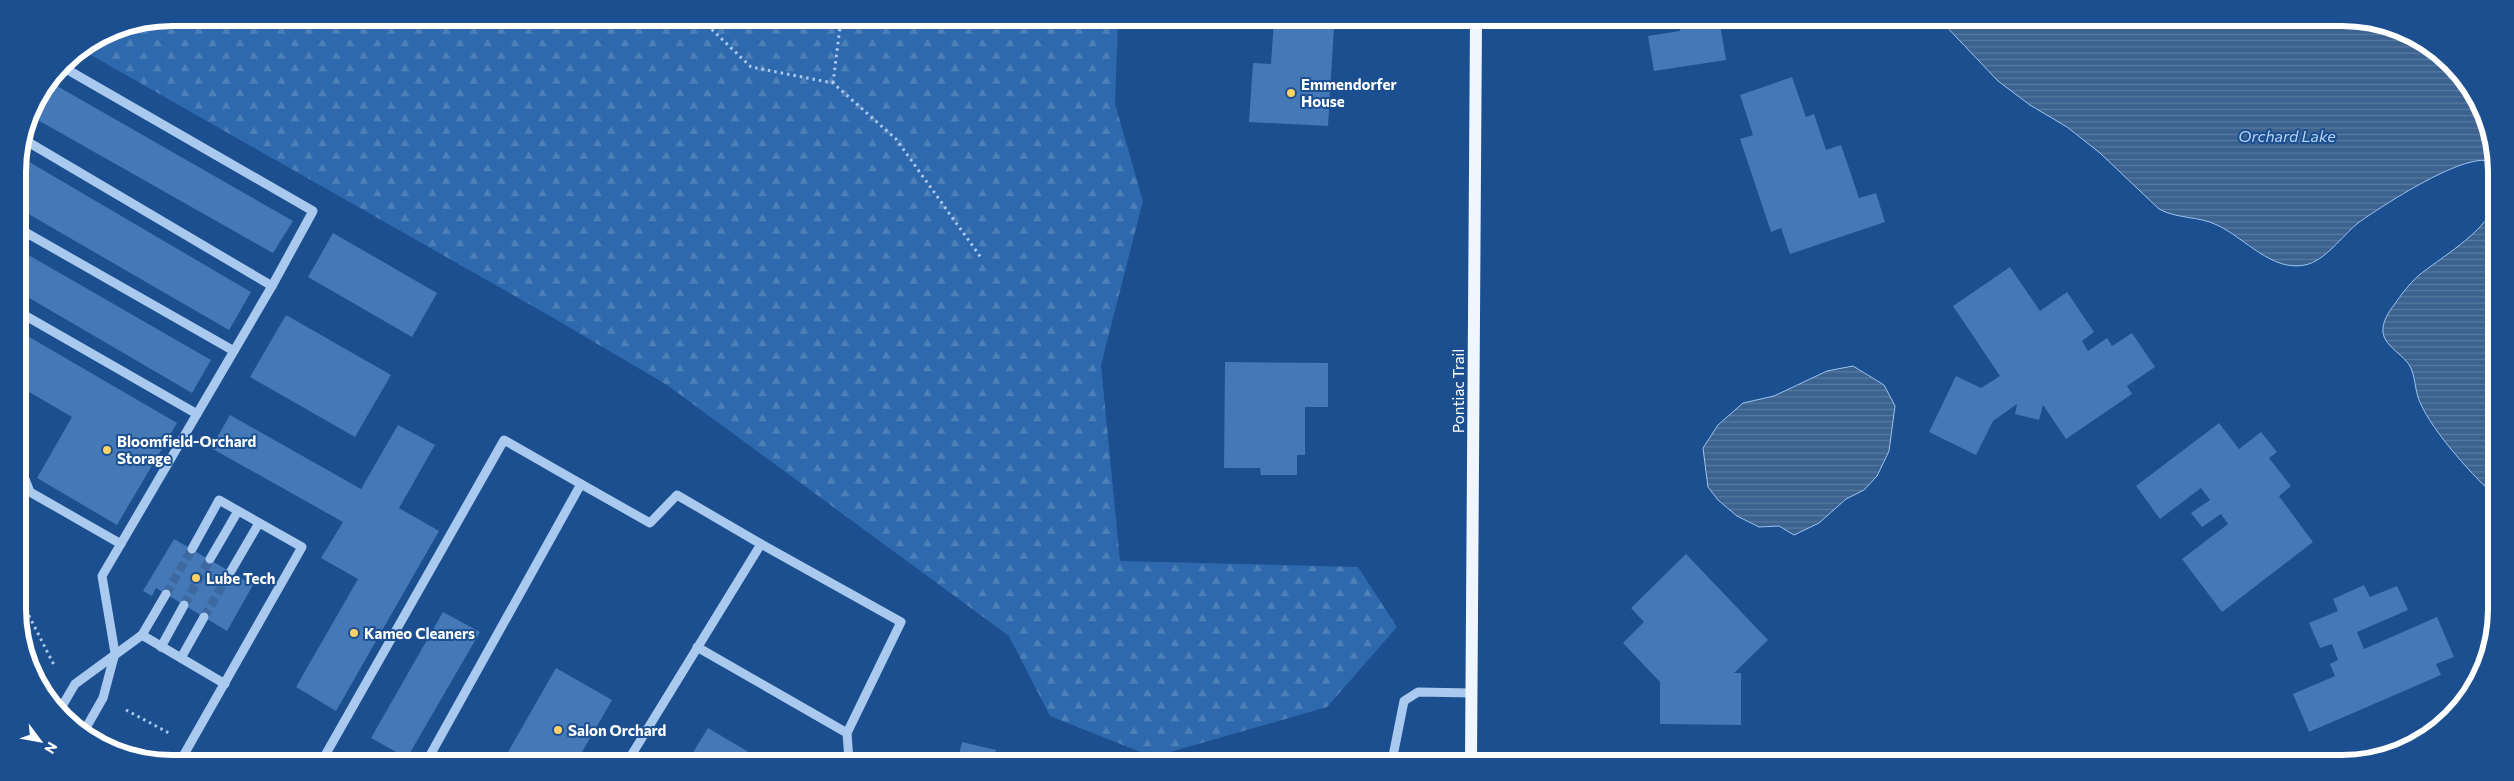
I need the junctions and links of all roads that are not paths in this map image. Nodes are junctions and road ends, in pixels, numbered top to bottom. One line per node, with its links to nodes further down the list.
1 (1476, 26): 27 (main road, Pontiac Trail)
2 (68, 70): 5 (street)
3 (29, 143): 5 (street)
4 (27, 233): 7 (street)
5 (272, 286): 7 (street)
6 (27, 316): 8 (street)
7 (234, 351): 8 (street)
8 (196, 414): 13 (street)
9 (26, 482): 13 (street)
10 (581, 484): 14 (street); 34 (street); 35 (street)
11 (238, 511): 12 (street); 15 (street); 16 (street)
12 (258, 523): 17 (street); 26 (street)
13 (121, 544): 24 (street)
14 (761, 544): 23 (street); 30 (street)
15 (192, 549)
16 (210, 559)
17 (231, 572)
18 (166, 594): 21 (street)
19 (184, 604): 22 (street)
20 (204, 617): 25 (street)
21 (142, 635): 22 (street); 24 (street)
22 (161, 647): 25 (street)
23 (697, 647): 30 (street); 36 (street)
24 (115, 653): 28 (street); 29 (street)
25 (182, 658): 26 (street)
26 (225, 684): 33 (street)
27 (1472, 693): 31 (street); 32 (main road, Pontiac Trail)
28 (63, 705)
29 (86, 727)
30 (847, 733): 37 (street)
31 (1393, 754)
32 (1471, 754)
33 (184, 755)
34 (325, 755)
35 (430, 755)
36 (632, 755)
37 (849, 755)

